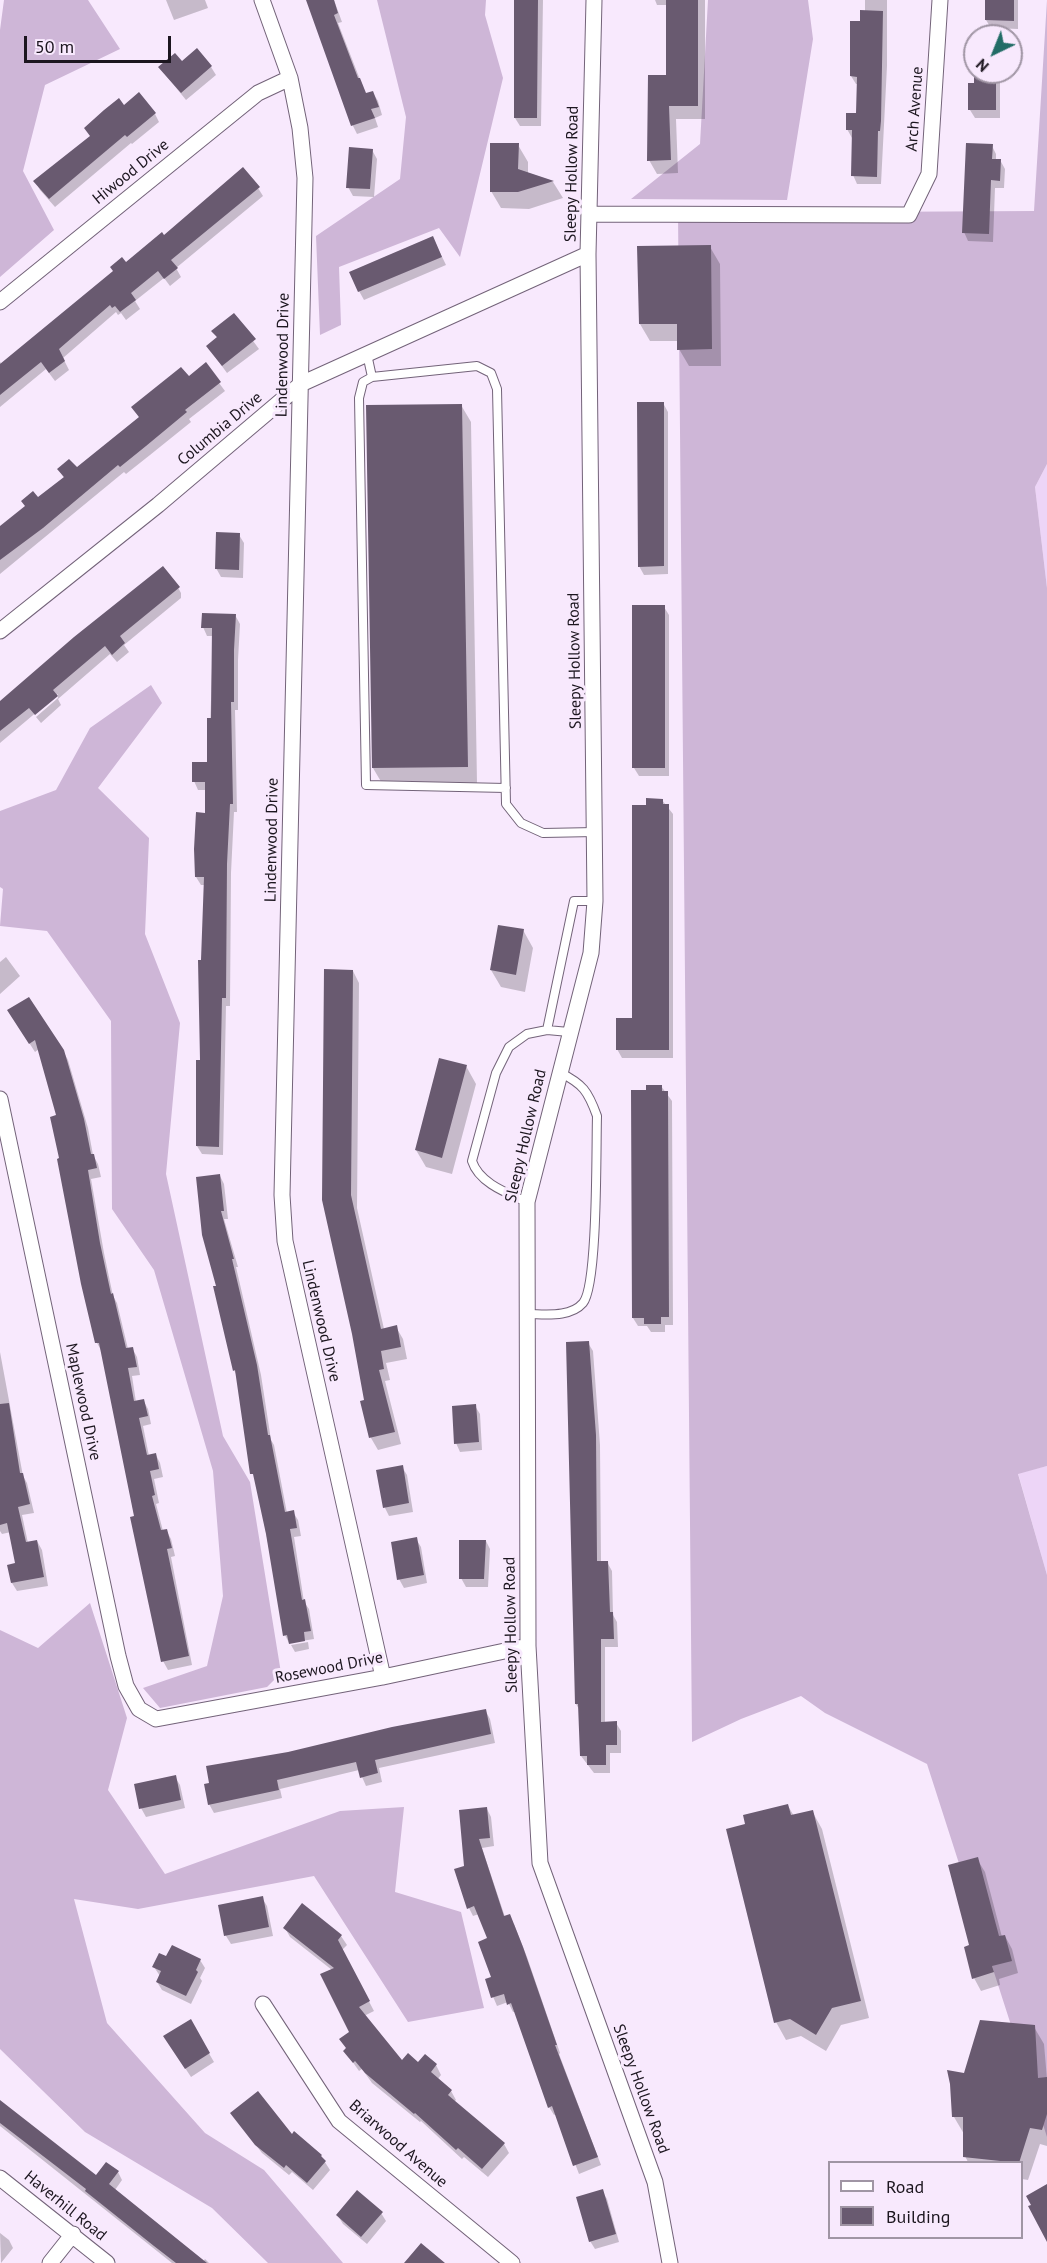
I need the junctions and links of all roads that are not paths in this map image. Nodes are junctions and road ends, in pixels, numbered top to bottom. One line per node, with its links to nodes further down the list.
1 (262, 0): 4 (street, Lindenwood Drive)
2 (594, 0): 5 (street, Sleepy Hollow Road)
3 (940, 0): 5 (street, Arch Avenue)
4 (290, 78): 7 (street, Hiwood Drive); 10 (street, Lindenwood Drive)
5 (589, 214): 6 (street, Sleepy Hollow Road)
6 (588, 254): 8 (street, Columbia Drive); 13 (street, Sleepy Hollow Road)
7 (0, 302)
8 (367, 354): 9 (lane); 10 (street, Columbia Drive)
9 (372, 377): 12 (lane); 12 (lane)
10 (301, 384): 11 (street, Columbia Drive); 22 (street, Lindenwood Drive)
11 (0, 631)
12 (506, 789): 13 (lane)
13 (595, 832): 14 (street, Sleepy Hollow Road)
14 (595, 901): 15 (lane); 16 (street, Sleepy Hollow Road)
15 (548, 1030): 16 (lane); 19 (lane)
16 (569, 1032): 17 (street, Sleepy Hollow Road)
17 (559, 1072): 19 (street, Sleepy Hollow Road); 20 (lane)
18 (0, 1099): 23 (street, Maplewood Drive)
19 (527, 1202): 20 (street, Sleepy Hollow Road)
20 (527, 1314): 21 (street, Sleepy Hollow Road)
21 (528, 1646): 22 (street, Rosewood Drive); 30 (street, Sleepy Hollow Road)
22 (382, 1677): 23 (street, Rosewood Drive)
23 (139, 1709)
24 (263, 2004): 29 (street, Briarwood Avenue)
25 (0, 2178): 26 (street, Haverhill Road)
26 (73, 2234): 27 (street); 28 (street, Haverhill Road)
27 (50, 2263)
28 (107, 2263)
29 (512, 2263)
30 (670, 2263)

